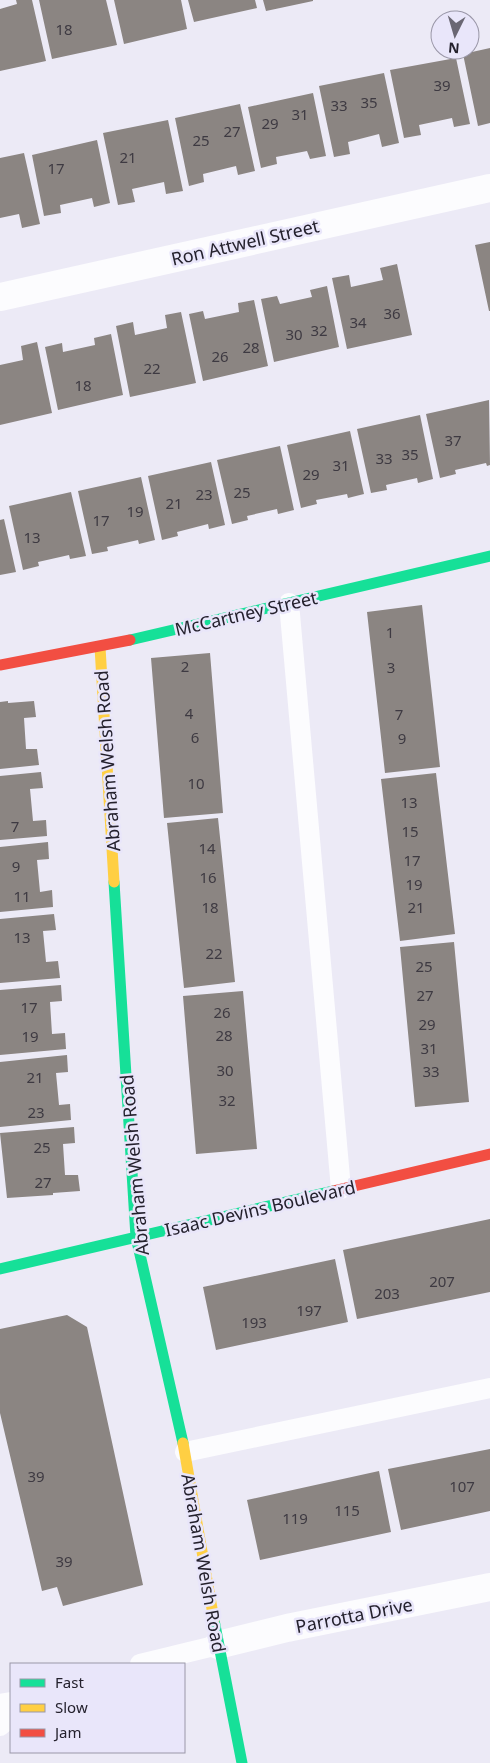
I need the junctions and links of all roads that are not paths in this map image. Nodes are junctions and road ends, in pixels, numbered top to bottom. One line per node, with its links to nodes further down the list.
1 (490, 188): 2 (street, Ron Attwell Street)
2 (0, 297)
3 (490, 556): 4 (street, McCartney Street)
4 (289, 603): 5 (street, McCartney Street); 8 (lane)
5 (100, 647): 6 (street, McCartney Street); 9 (street, Abraham Welsh Road)
6 (0, 665)
7 (490, 1154): 8 (street, Isaac Devins Boulevard)
8 (341, 1189): 9 (street, Isaac Devins Boulevard)
9 (136, 1237): 10 (street, Isaac Devins Boulevard); 12 (street, Abraham Welsh Road)
10 (0, 1269)
11 (490, 1388): 12 (lane)
12 (185, 1452): 14 (street, Abraham Welsh Road)
13 (490, 1587): 14 (street, Parrotta Drive)
14 (218, 1646): 15 (lane); 18 (street, Abraham Welsh Road)
15 (144, 1663)
16 (10, 1718): 17 (lane)
17 (0, 1726)
18 (242, 1763)

